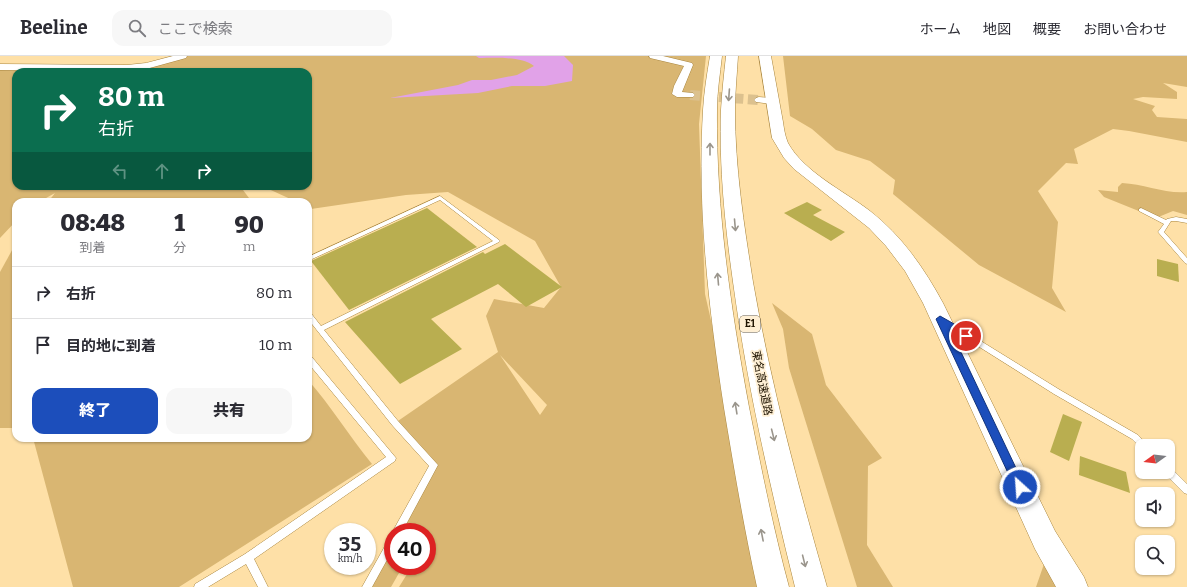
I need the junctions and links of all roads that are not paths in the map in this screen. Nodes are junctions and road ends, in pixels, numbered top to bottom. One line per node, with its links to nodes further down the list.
1 (183, 56): 6 (street)
2 (652, 56): 7 (street)
3 (716, 56): 26 (highway, E1, one-way to 3)
4 (732, 56): 27 (highway, 東名高速道路 / E1, one-way to 27)
5 (765, 56): 14 (street)
6 (0, 67)
7 (690, 95)
8 (1141, 210): 10 (lane)
9 (1187, 221): 10 (lane)
10 (1167, 223): 12 (lane)
11 (312, 257): 15 (lane)
12 (1187, 262)
13 (312, 319): 15 (lane)
14 (940, 319): 17 (lane); 28 (street)
15 (320, 329): 20 (lane)
16 (312, 363): 22 (lane)
17 (1137, 439)
18 (1175, 478): 19 (lane)
19 (1187, 490)
20 (402, 523)
21 (384, 556): 25 (lane)
22 (248, 557): 23 (lane); 24 (lane)
23 (199, 587)
24 (263, 587)
25 (367, 587)
26 (773, 587)
27 (811, 587)
28 (1073, 587)

